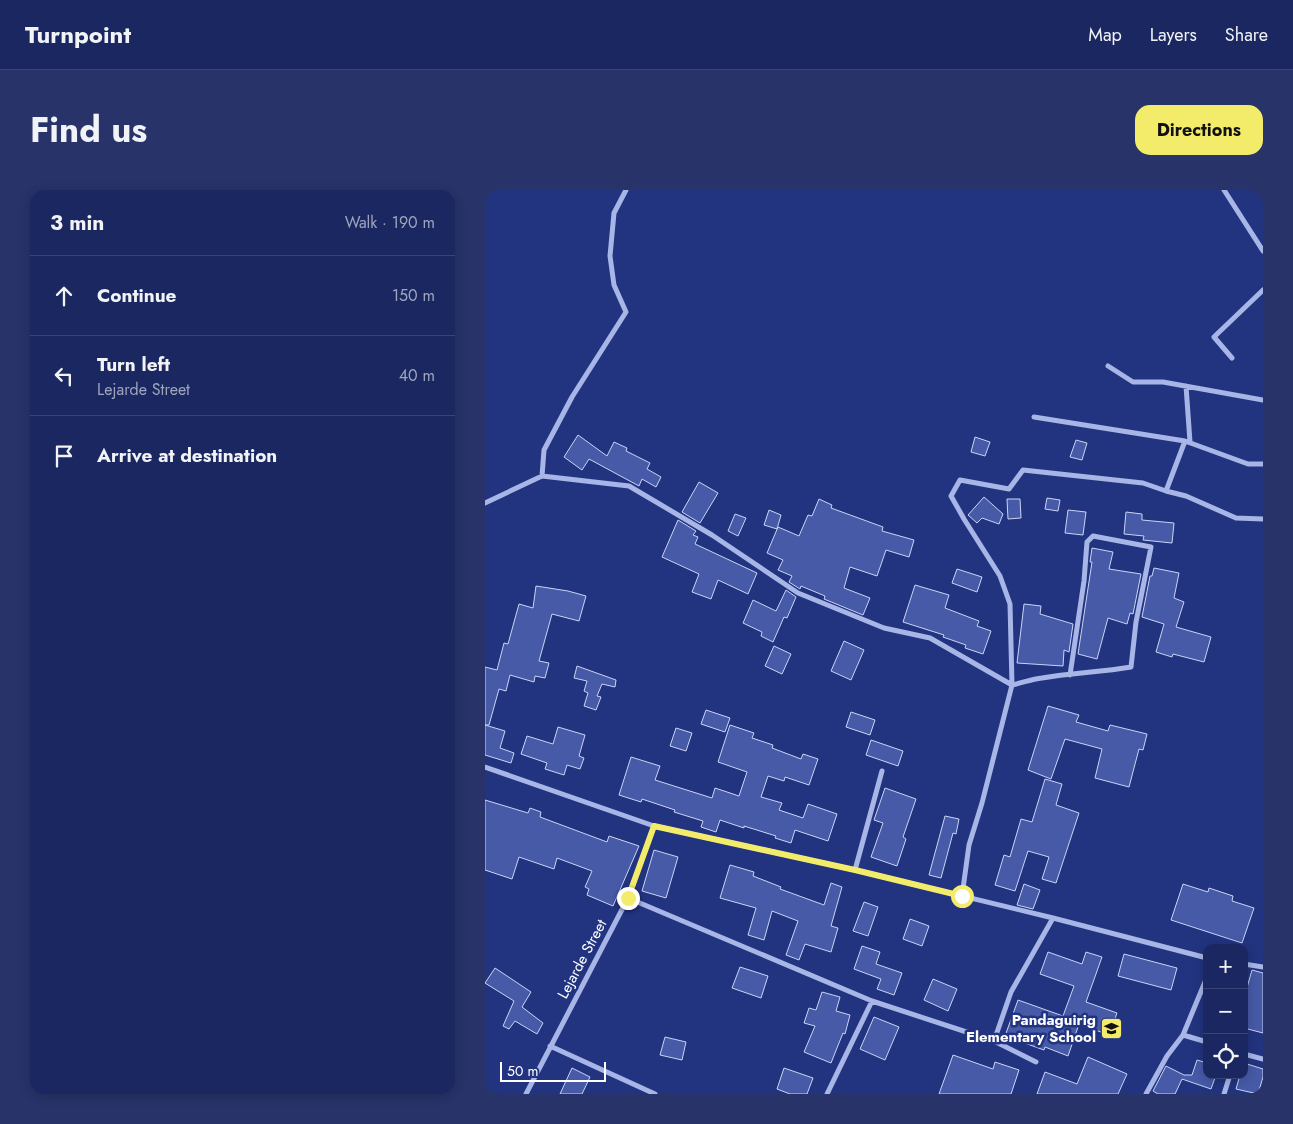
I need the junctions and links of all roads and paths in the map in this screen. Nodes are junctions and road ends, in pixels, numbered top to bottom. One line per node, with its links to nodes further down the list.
1 (626, 190): 12 (street)
2 (1224, 190): 3 (street)
3 (1263, 251)
4 (1263, 290): 5 (street)
5 (1232, 358)
6 (1108, 366): 7 (street)
7 (1186, 386): 8 (street); 10 (street)
8 (1263, 400)
9 (1034, 417): 10 (street)
10 (1187, 442): 11 (street); 13 (street)
11 (1263, 464)
12 (542, 476): 14 (street); 17 (street)
13 (1167, 490): 15 (street); 17 (street)
14 (485, 503)
15 (1263, 519)
16 (1070, 675): 16 (street); 17 (street)
17 (1012, 685): 22 (street)
18 (485, 767): 20 (street)
19 (882, 771): 21 (street)
20 (654, 826): 21 (street); 23 (street, Lejarde Street)
21 (855, 870): 22 (street)
22 (962, 896): 24 (street)
23 (628, 898): 29 (street); 33 (street, Lejarde Street)
24 (1053, 918): 25 (street); 31 (street)
25 (1203, 957)
26 (1248, 965): 27 (street)
27 (1263, 968)
28 (1203, 987): 30 (street)
29 (872, 1001): 31 (street); 40 (street)
30 (1183, 1035): 32 (street); 41 (street)
31 (995, 1041): 36 (street)
32 (1203, 1041)
33 (550, 1046): 38 (street, Lejarde Street); 39 (street)
34 (1248, 1055): 35 (street)
35 (1263, 1059)
36 (1036, 1062)
37 (1229, 1079): 42 (street)
38 (526, 1094)
39 (655, 1094)
40 (827, 1094)
41 (1146, 1094)
42 (1224, 1094)

